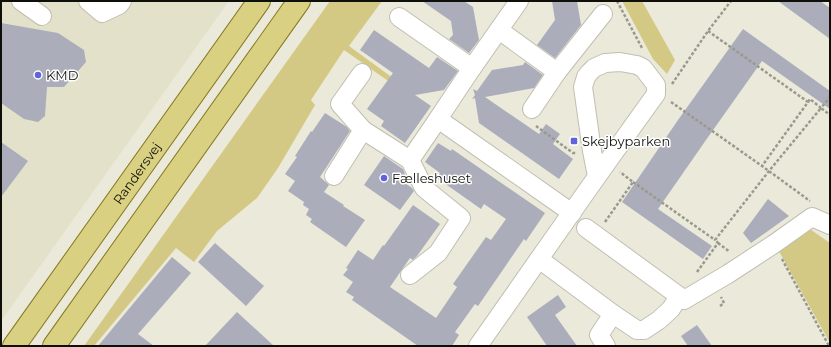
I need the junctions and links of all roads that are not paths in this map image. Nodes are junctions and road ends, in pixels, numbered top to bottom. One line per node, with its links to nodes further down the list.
1 (21, 1): 8 (street)
2 (88, 1): 3 (street)
3 (122, 1)
4 (259, 1): 27 (main road, Randersvej)
5 (299, 1): 28 (main road)
6 (519, 1): 10 (street)
7 (603, 14): 12 (street)
8 (42, 16)
9 (399, 17): 11 (street)
10 (499, 30): 11 (street); 12 (street)
11 (472, 68): 15 (street)
12 (557, 72): 14 (street)
13 (362, 73): 16 (street)
14 (532, 109)
15 (438, 119): 17 (street); 20 (street)
16 (363, 130): 17 (street); 19 (street)
17 (410, 160): 24 (street)
18 (602, 169): 18 (street); 20 (street)
19 (334, 176)
20 (572, 212): 23 (street)
21 (830, 225): 25 (street)
22 (591, 232): 25 (street)
23 (539, 259): 26 (street); 29 (street)
24 (410, 276)
25 (679, 296): 26 (street)
26 (613, 314): 30 (street)
27 (14, 346)
28 (54, 346)
29 (478, 346)
30 (606, 346)

